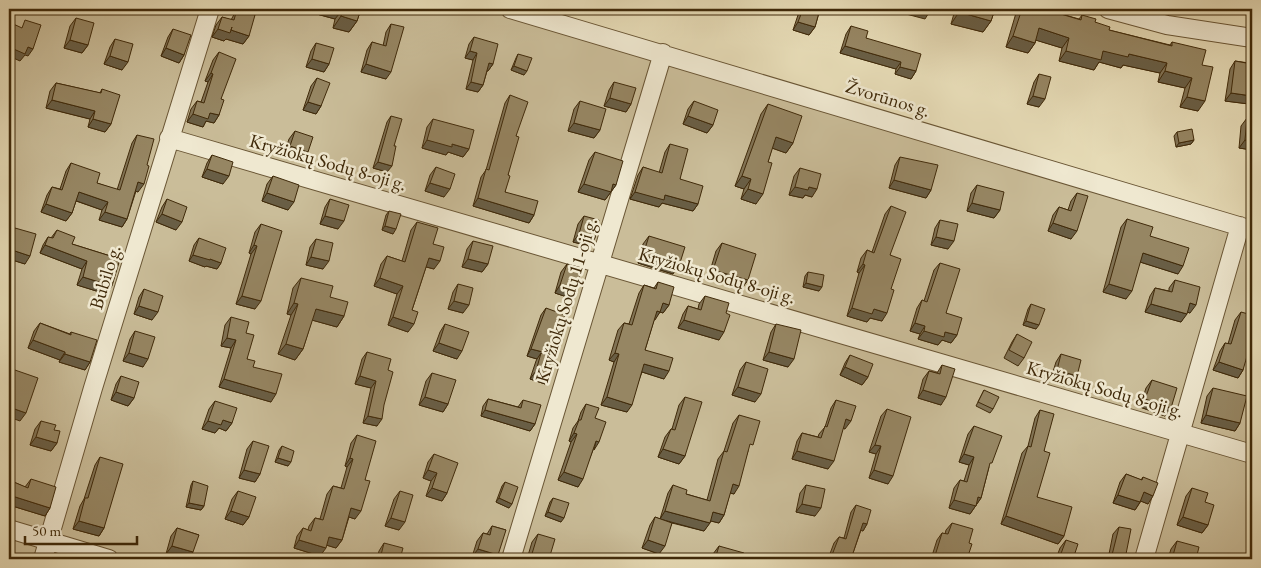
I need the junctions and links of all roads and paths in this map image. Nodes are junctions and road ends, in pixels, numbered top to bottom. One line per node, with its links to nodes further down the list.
1 (210, 9): 6 (street, Bubilo g.)
2 (510, 9): 5 (street, Žvorūnos g.)
3 (1108, 9): 4 (street)
4 (1252, 38)
5 (663, 53): 7 (street, Žvorūnos g.); 8 (street, Kryžiokų Sodų 11-oji g.)
6 (170, 138): 8 (street, Kryžiokų Sodų 8-oji g.); 12 (street, Bubilo g.)
7 (1246, 228): 9 (street)
8 (599, 263): 9 (street, Kryžiokų Sodų 8-oji g.); 15 (street, Kryžiokų Sodų 11-oji g.)
9 (1180, 432): 10 (street, Kryžiokų Sodų 8-oji g.); 16 (street)
10 (1252, 454)
11 (9, 529): 12 (street)
12 (48, 542): 13 (street, Bubilo g.); 14 (street)
13 (43, 559)
14 (109, 559)
15 (511, 559)
16 (1144, 559)

